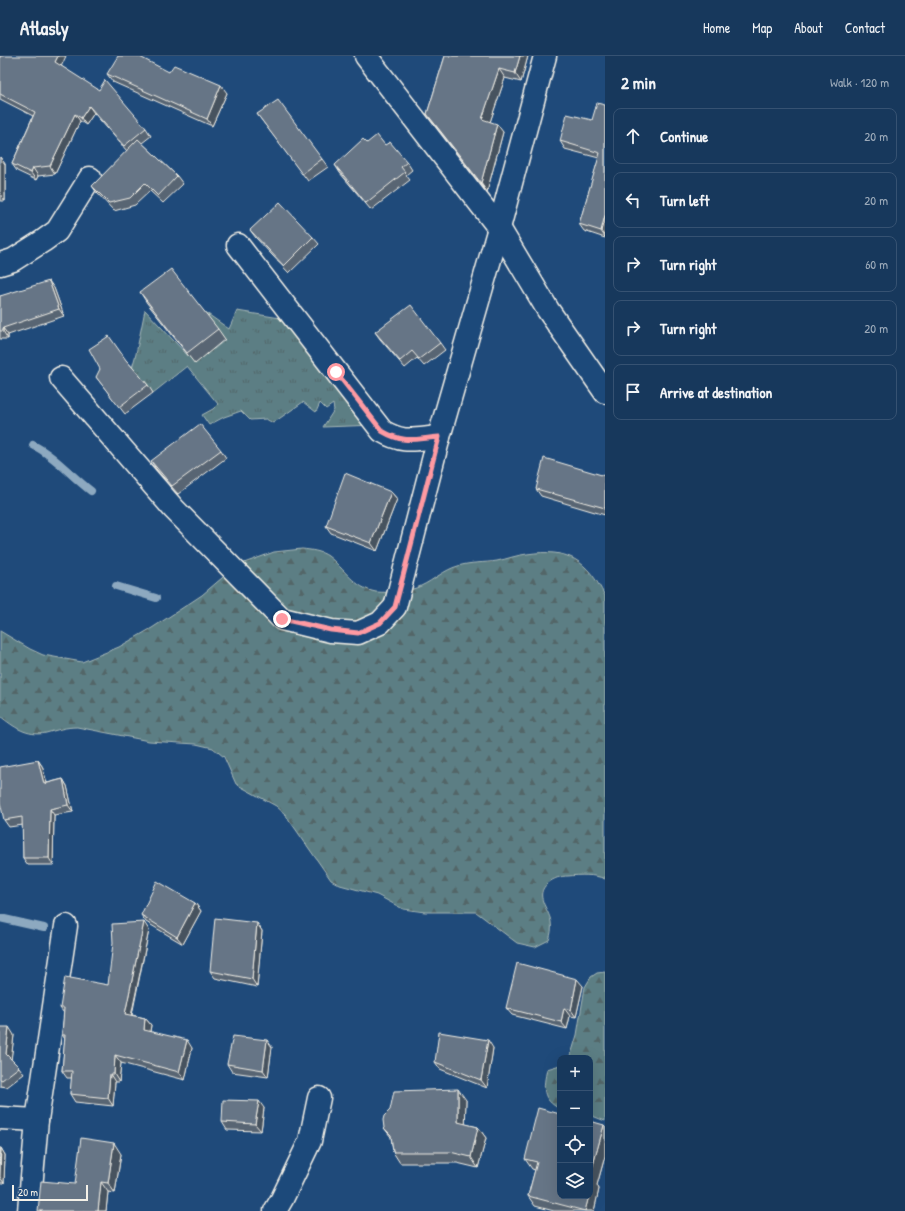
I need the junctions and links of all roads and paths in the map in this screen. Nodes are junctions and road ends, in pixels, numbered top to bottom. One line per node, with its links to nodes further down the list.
1 (366, 56): 4 (street)
2 (545, 56): 4 (street)
3 (90, 178): 6 (street)
4 (499, 228): 8 (street); 9 (street)
5 (238, 245): 9 (street)
6 (0, 264)
7 (61, 378): 9 (street)
8 (605, 392)
9 (439, 437)
10 (66, 926): 13 (street)
11 (319, 1098): 15 (street)
12 (0, 1118): 13 (street)
13 (36, 1120): 14 (street)
14 (29, 1211)
15 (275, 1211)

